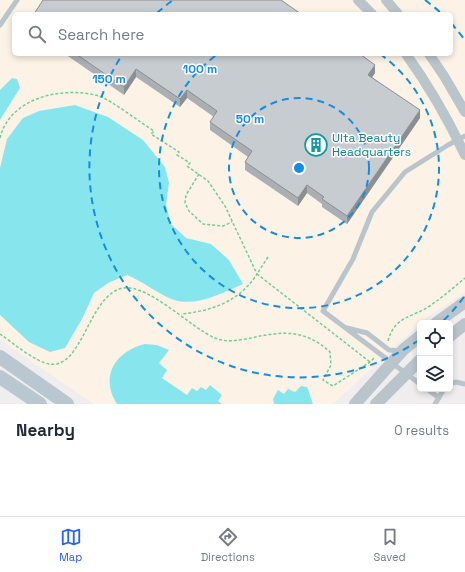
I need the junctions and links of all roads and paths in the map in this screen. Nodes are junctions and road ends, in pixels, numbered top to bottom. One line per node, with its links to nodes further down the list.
1 (17, 0): 6 (lane)
2 (358, 0): 4 (street)
3 (386, 0): 5 (street)
4 (370, 12)
5 (396, 12)
6 (0, 25)
7 (407, 56): 11 (street)
8 (430, 56): 9 (street)
9 (465, 112)
10 (0, 138): 13 (path)
11 (461, 138): 12 (street); 22 (lane)
12 (465, 155)
13 (199, 174): 14 (path); 14 (path)
14 (232, 222): 16 (path)
15 (268, 256): 16 (path)
16 (257, 274): 19 (path); 30 (path)
17 (465, 278): 26 (path)
18 (465, 302): 20 (street)
19 (181, 314): 23 (path); 30 (path)
20 (440, 320)
21 (465, 324): 24 (street)
22 (343, 326): 26 (lane); 28 (lane)
23 (0, 334)
24 (453, 334)
25 (417, 338): 27 (street)
26 (384, 346): 27 (lane)
27 (402, 351): 31 (street)
28 (378, 353): 30 (path); 31 (lane)
29 (0, 357): 42 (main road)
30 (370, 362)
31 (392, 363): 33 (lane); 43 (street)
32 (417, 363): 33 (street)
33 (406, 373): 35 (lane); 44 (street)
34 (0, 377): 41 (main road)
35 (417, 382)
36 (453, 383): 37 (lane)
37 (465, 384)
38 (431, 392): 40 (lane)
39 (442, 392): 40 (lane)
40 (438, 398): 45 (lane)
41 (40, 404)
42 (68, 404)
43 (355, 404)
44 (376, 404)
45 (435, 404)

